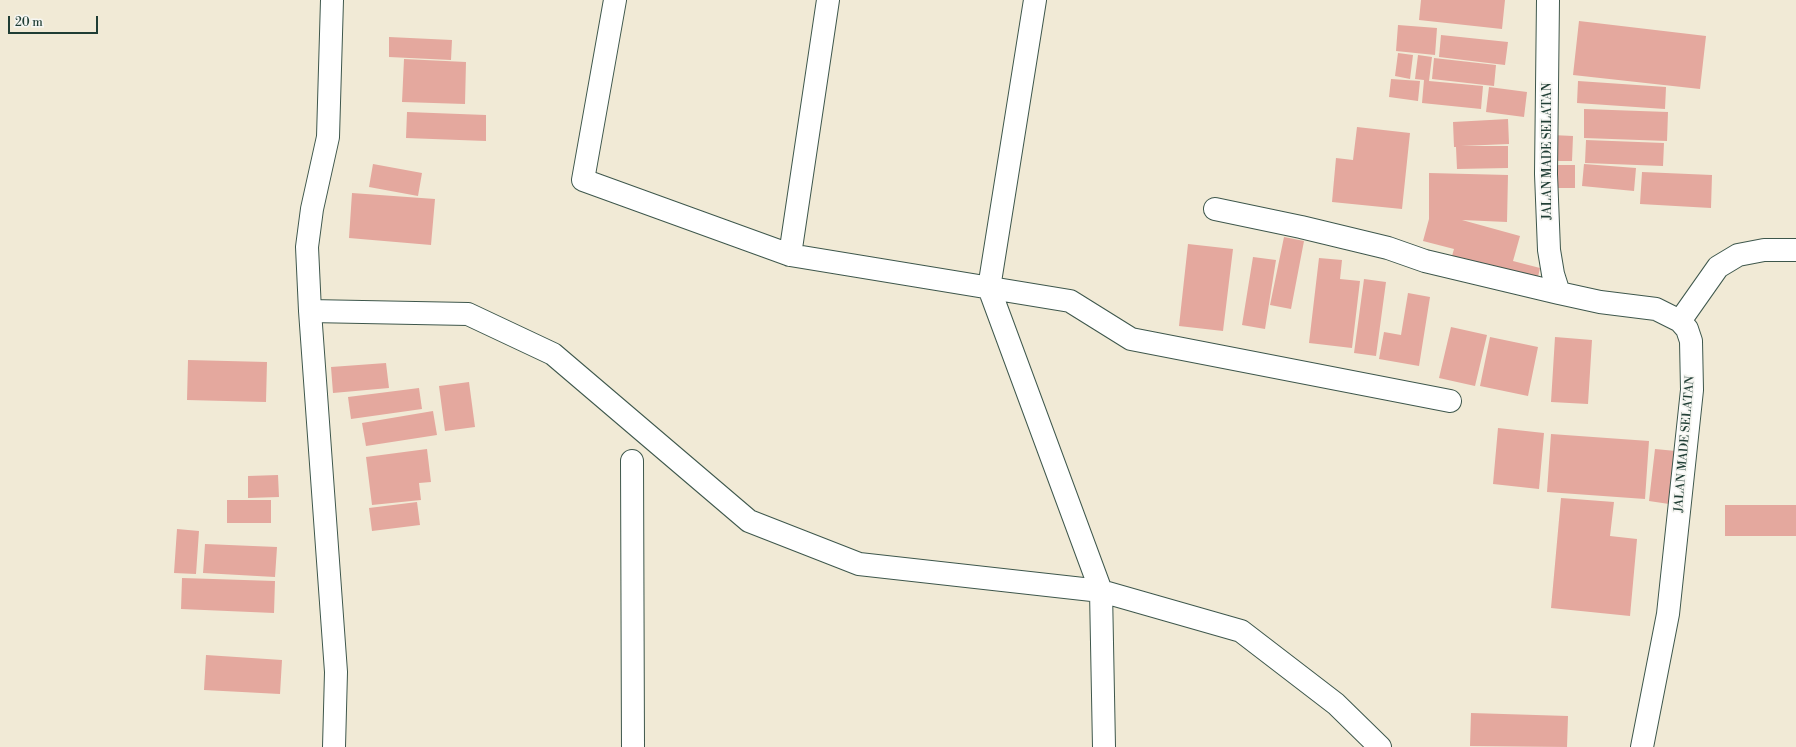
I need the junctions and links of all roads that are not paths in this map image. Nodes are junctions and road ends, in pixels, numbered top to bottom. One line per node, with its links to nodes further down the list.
1 (332, 0): 11 (street)
2 (615, 0): 8 (street)
3 (828, 0): 8 (street)
4 (1035, 0): 9 (street)
5 (1548, 0): 10 (street, JALAN MADE SELATAN)
6 (1215, 209): 10 (street)
7 (1796, 250): 12 (street)
8 (790, 254): 9 (street)
9 (989, 288): 13 (street); 15 (street)
10 (1559, 293): 12 (street)
11 (310, 311): 15 (street); 16 (street)
12 (1680, 320): 20 (street, JALAN MADE SELATAN)
13 (1450, 401)
14 (632, 461): 17 (street)
15 (1101, 591): 18 (street); 19 (street)
16 (334, 747)
17 (633, 747)
18 (1104, 747)
19 (1380, 747)
20 (1642, 747)

